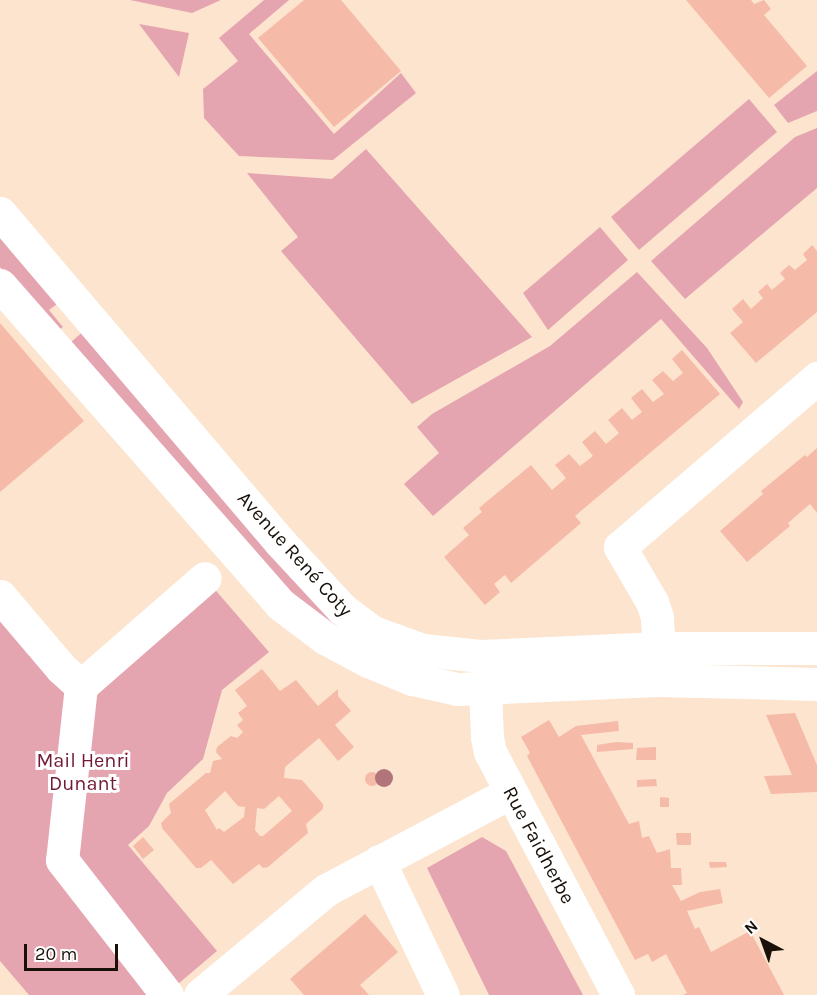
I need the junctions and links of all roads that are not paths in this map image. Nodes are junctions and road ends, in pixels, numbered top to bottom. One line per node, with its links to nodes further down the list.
1 (0, 213): 6 (street, Avenue René Coty)
2 (0, 285): 10 (street, Avenue René Coty)
3 (817, 378): 6 (street)
4 (205, 578): 9 (street)
5 (0, 596): 9 (street)
6 (659, 648): 7 (street, Avenue René Coty)
7 (817, 648)
8 (817, 684): 10 (street, Avenue René Coty)
9 (81, 686): 13 (street)
10 (485, 688): 11 (street, Rue Faidherbe)
11 (511, 792): 12 (street); 16 (street, Rue Faidherbe)
12 (379, 861): 14 (street); 15 (street)
13 (167, 995)
14 (200, 995)
15 (443, 995)
16 (618, 995)

